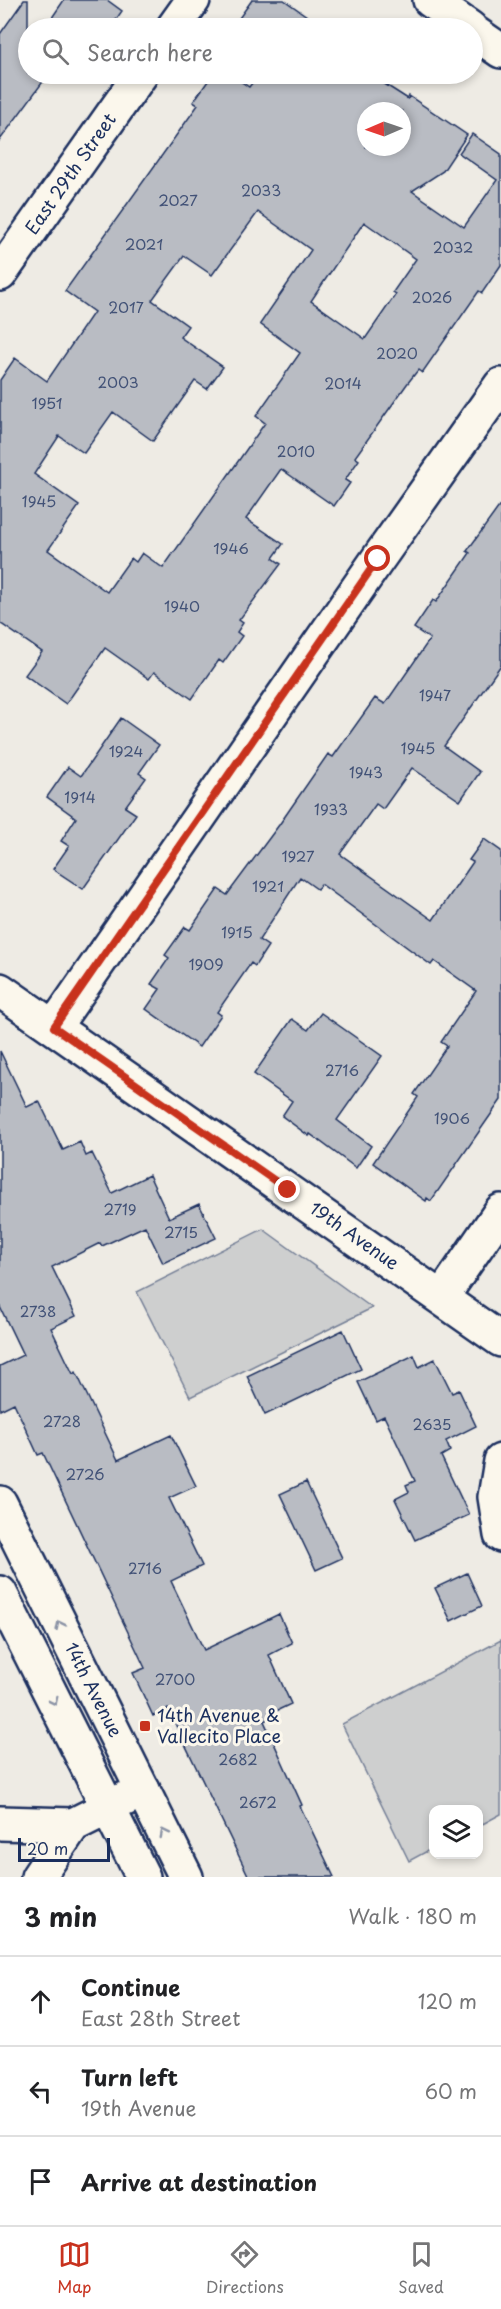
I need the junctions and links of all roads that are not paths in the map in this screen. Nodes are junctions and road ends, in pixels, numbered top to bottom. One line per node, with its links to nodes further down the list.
1 (193, 0): 3 (street)
2 (430, 0): 4 (street)
3 (180, 18)
4 (455, 18)
5 (483, 38): 6 (street)
6 (501, 51)
7 (134, 84): 8 (street, East 29th Street)
8 (0, 274)
9 (501, 385): 11 (street)
10 (0, 990): 11 (street, 19th Avenue)
11 (54, 1027): 13 (street, 19th Avenue)
12 (501, 1211): 13 (street)
13 (442, 1297): 14 (street, 19th Avenue)
14 (501, 1340)
15 (500, 1464): 17 (street)
16 (0, 1503): 19 (street, 14th Avenue, one-way to 16)
17 (501, 1535)
18 (0, 1593): 20 (street, one-way to 20)
19 (143, 1790): 20 (street); 25 (street, 14th Avenue, one-way to 19)
20 (107, 1808): 22 (street); 24 (street)
21 (0, 1823): 22 (street)
22 (73, 1825): 23 (street)
23 (38, 1877)
24 (142, 1877)
25 (186, 1877)

